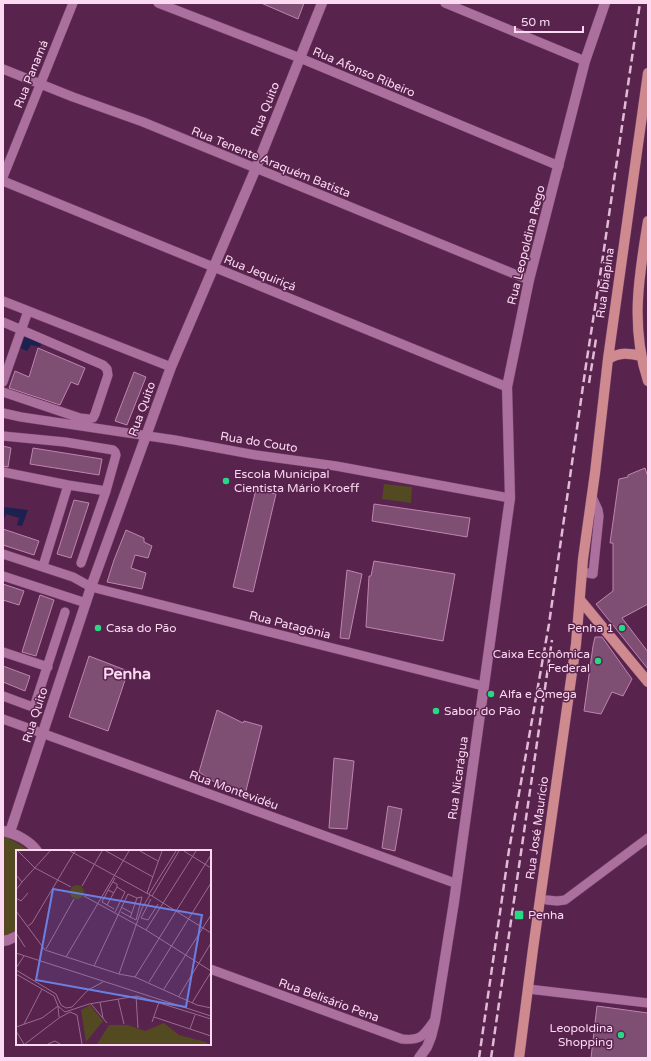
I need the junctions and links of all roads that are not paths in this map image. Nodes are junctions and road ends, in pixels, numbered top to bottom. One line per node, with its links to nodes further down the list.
1 (73, 3): 10 (street, Rua Panamá)
2 (158, 3): 6 (street, Rua Afonso Ribeiro)
3 (322, 3): 6 (main road, Rua Quito)
4 (445, 3): 7 (street)
5 (605, 3): 7 (main road, Rua Leopoldina Rego)
6 (300, 58): 11 (street, Rua Afonso Ribeiro); 12 (main road, Rua Quito)
7 (586, 60): 11 (main road, Rua Leopoldina Rego)
8 (3, 69): 10 (street, Rua Tenente Araquém Batista)
9 (648, 73): 23 (main road, Rua Ibiapina)
10 (40, 85): 12 (street, Rua Tenente Araquém Batista); 13 (street, Rua Panamá)
11 (559, 166): 17 (main road, Rua Leopoldina Rego)
12 (256, 168): 16 (main road, Rua Quito); 17 (street, Rua Tenente Araquém Batista)
13 (3, 177)
14 (3, 181): 16 (street, Rua Jequiriçá)
15 (648, 221): 22 (main road)
16 (214, 267): 24 (main road, Rua Quito); 27 (street, Rua Jequiriçá)
17 (529, 280): 27 (main road, Rua Leopoldina Rego)
18 (3, 301): 19 (street)
19 (28, 311): 21 (street); 24 (street)
20 (3, 322): 21 (street)
21 (22, 329): 26 (street); 28 (street)
22 (645, 357): 23 (main road); 25 (main road)
23 (608, 359): 36 (main road, Rua Ibiapina)
24 (171, 367): 30 (main road, Rua Quito)
25 (648, 381)
26 (3, 382)
27 (507, 387): 35 (main road, Rua Leopoldina Rego)
28 (3, 392)
29 (3, 414): 30 (street, Rua do Couto)
30 (146, 435): 35 (street, Rua do Couto); 42 (main road, Rua Quito)
31 (3, 436): 34 (street)
32 (3, 472): 33 (street)
33 (68, 485): 34 (street); 39 (street)
34 (106, 491): 38 (street)
35 (510, 498): 49 (main road, Rua Nicarágua)
36 (592, 498): 40 (main road, Rua Ibiapina); 40 (street, Rua Ibiapina)
37 (3, 554): 39 (street, Rua Patagônia)
38 (81, 563)
39 (43, 566): 42 (street, Rua Patagônia)
40 (582, 572): 43 (main road, Rua Ibiapina)
41 (3, 576): 44 (street)
42 (91, 587): 44 (main road, Rua Quito); 49 (street, Rua Patagônia)
43 (581, 601): 48 (main road); 61 (main road, Rua José Maurício)
44 (86, 603): 52 (main road, Rua Quito)
45 (65, 612): 47 (street)
46 (3, 652): 47 (street)
47 (48, 667): 50 (street)
48 (648, 682)
49 (483, 686): 56 (main road, Rua Nicarágua)
50 (3, 696)
51 (3, 719): 52 (street, Rua Montevidéu)
52 (42, 733): 53 (main road, Rua Quito); 56 (street, Rua Montevidéu)
53 (7, 832): 55 (main road)
54 (648, 838): 57 (street)
55 (36, 850)
56 (457, 882): 63 (main road, Rua Nicarágua)
57 (547, 900)
58 (16, 936): 59 (main road)
59 (3, 941)
60 (211, 969): 63 (street, Rua Belisário Pena)
61 (528, 989): 62 (street); 65 (main road, Rua José Maurício)
62 (648, 1003)
63 (435, 1021): 64 (main road, Rua Nicarágua)
64 (419, 1058)
65 (519, 1058)

